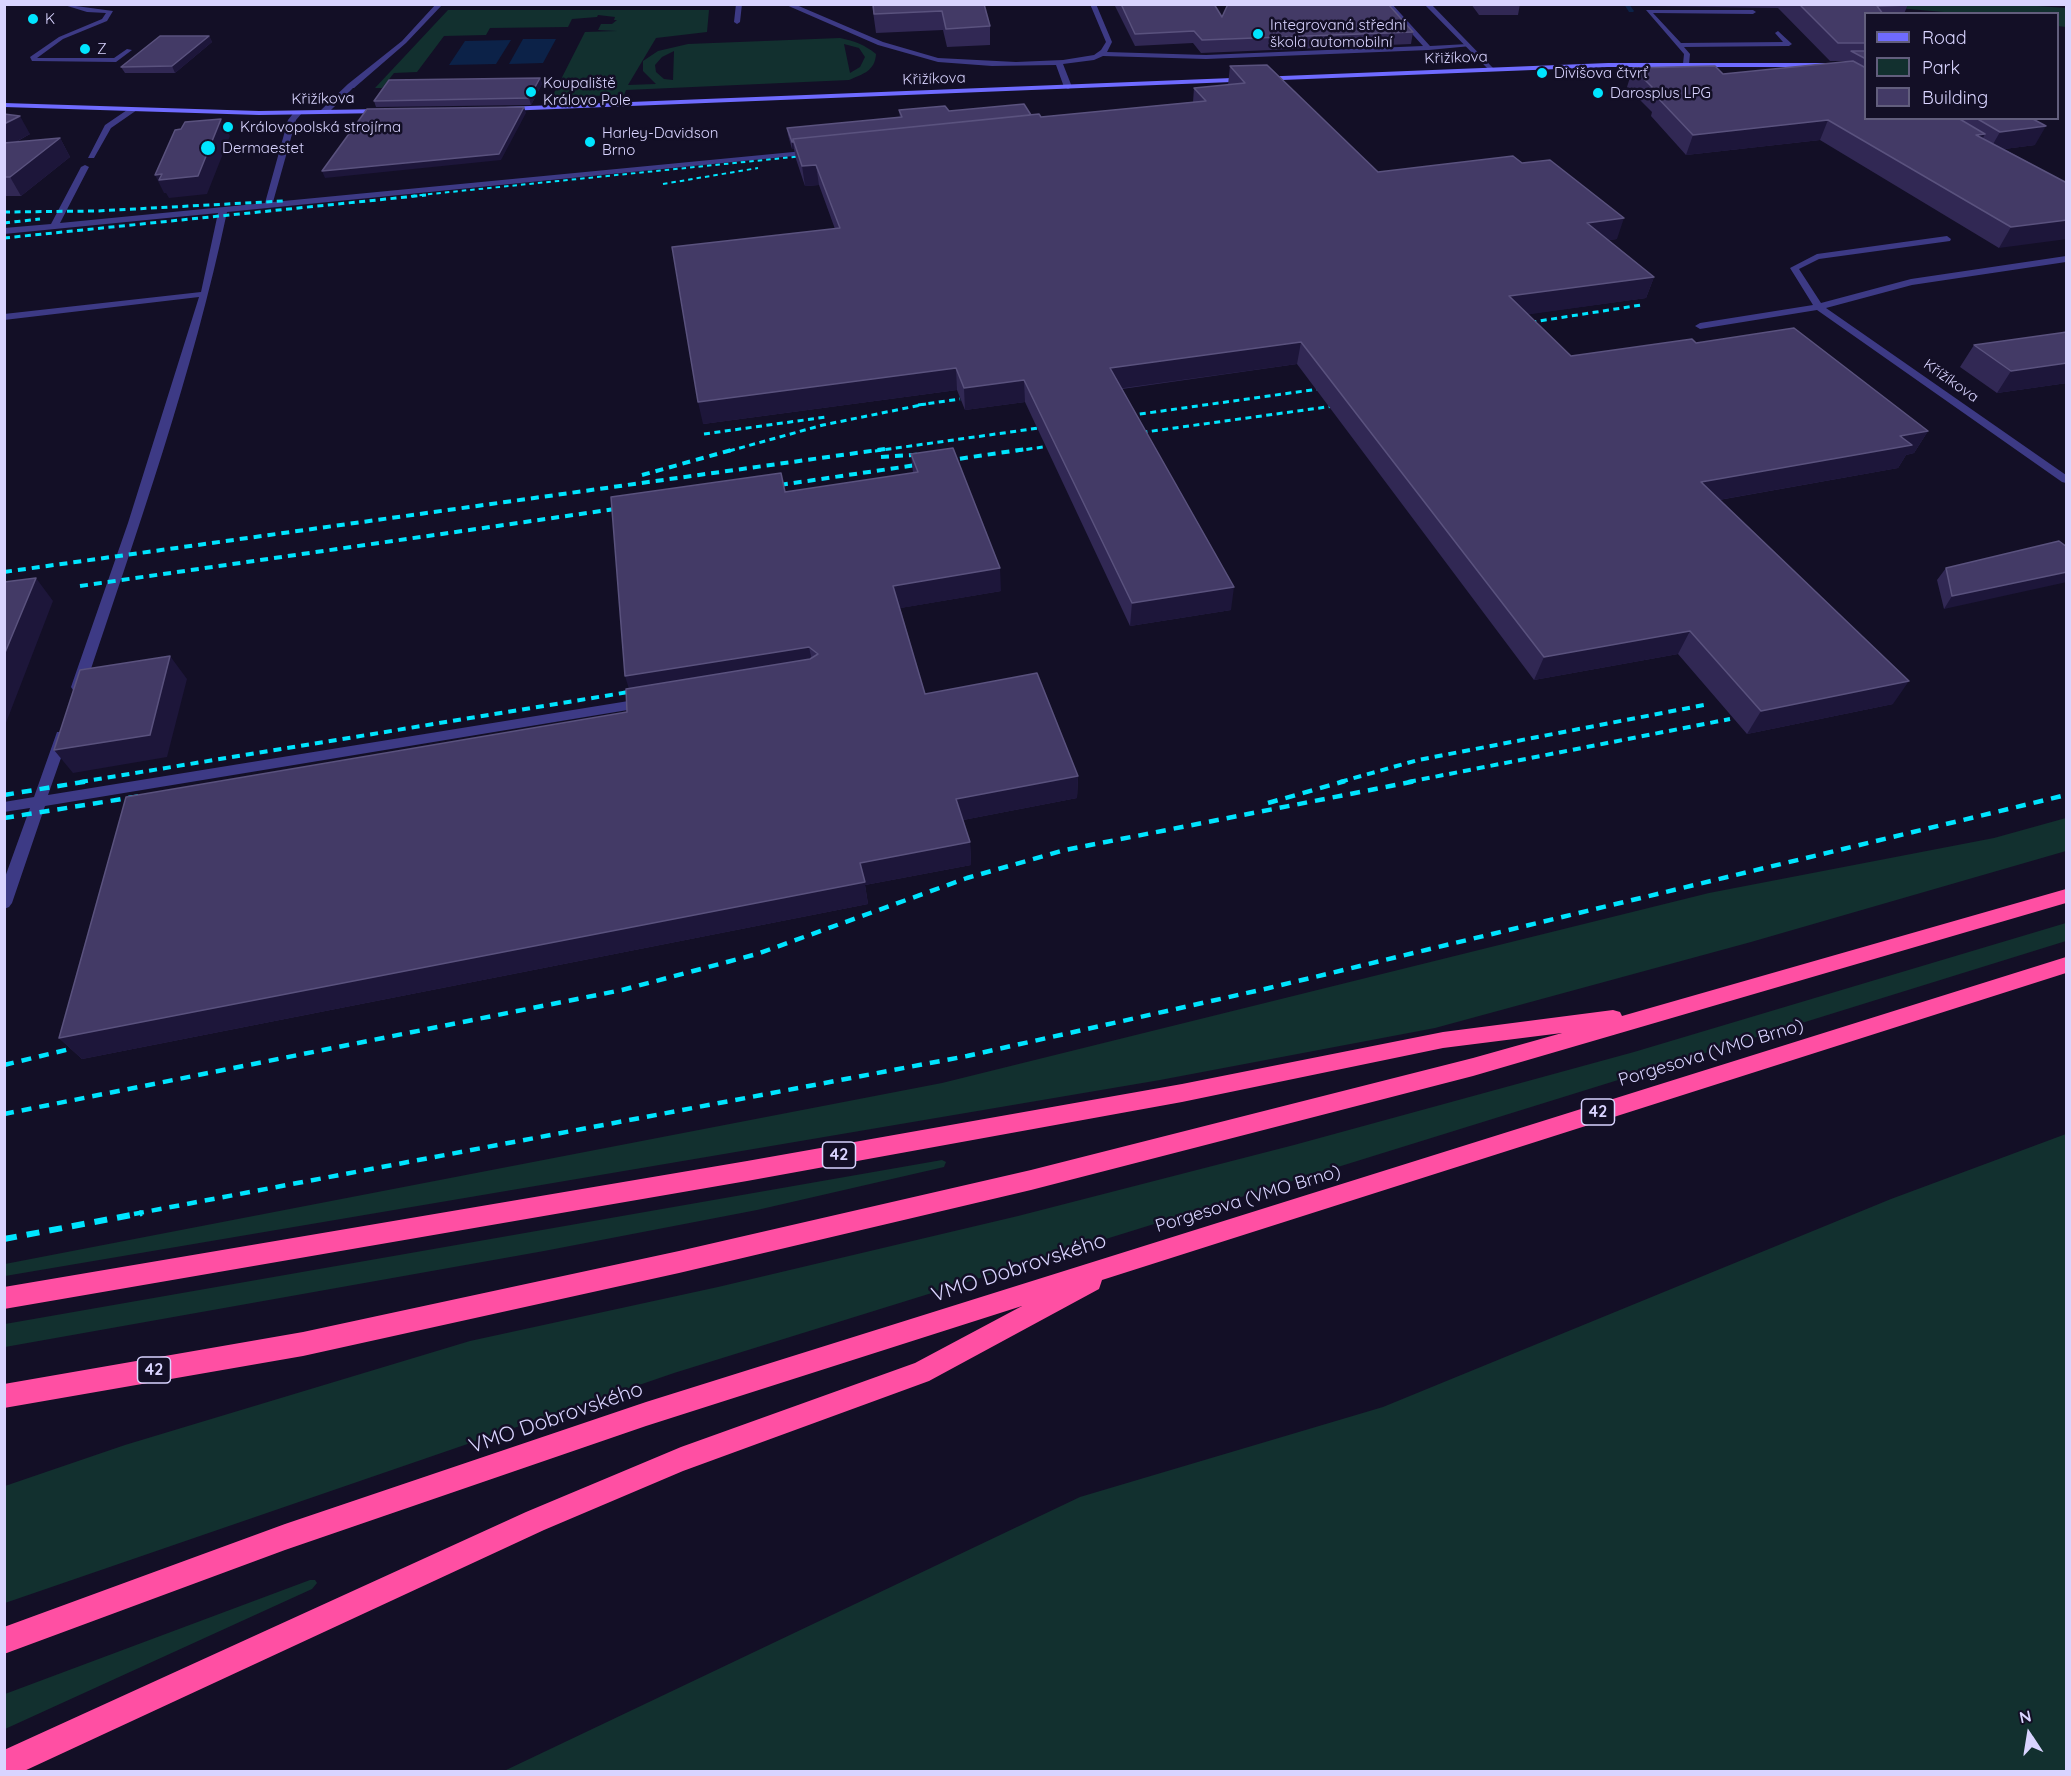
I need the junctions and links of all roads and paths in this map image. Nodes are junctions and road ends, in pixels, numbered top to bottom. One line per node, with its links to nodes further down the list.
1 (64, 4): 16 (street)
2 (440, 4): 29 (street)
3 (739, 4): 11 (street)
4 (787, 4): 18 (street)
5 (1094, 4): 17 (street)
6 (1388, 4): 15 (street)
7 (1427, 4): 14 (street)
8 (1753, 12): 9 (street)
9 (1656, 20): 10 (street); 13 (street)
10 (1667, 20)
11 (737, 22)
12 (1778, 33): 13 (street)
13 (1678, 45): 19 (street)
14 (1468, 46): 15 (street); 22 (street)
15 (1429, 48): 17 (street)
16 (129, 50)
17 (1101, 54): 18 (street)
18 (1059, 62): 24 (street)
19 (1686, 64): 20 (street, Křižíkova); 22 (street, Křižíkova)
20 (1826, 64): 21 (street, Křižíkova); 23 (street)
21 (1864, 65)
22 (1492, 70): 24 (street, Křižíkova)
23 (1840, 73)
24 (1068, 87): 27 (street, Křižíkova)
25 (4, 105): 26 (street, Křižíkova)
26 (133, 110): 30 (street, Křižíkova); 32 (street)
27 (496, 110)
28 (393, 111): 29 (street, Křižíkova)
29 (324, 112): 30 (street, Křižíkova)
30 (298, 113): 34 (street)
31 (828, 151): 34 (street)
32 (91, 156)
33 (85, 166): 36 (street)
34 (268, 206): 35 (street)
35 (224, 210): 36 (street); 40 (street)
36 (54, 227): 37 (street)
37 (4, 231)
38 (1947, 240): 41 (street, Křížíkova)
39 (2067, 259): 41 (street)
40 (205, 294): 42 (street); 45 (street)
41 (1819, 307): 43 (street); 44 (street, Křížíkova)
42 (4, 317)
43 (1700, 326)
44 (2067, 480)
45 (73, 701)
46 (661, 701): 48 (street)
47 (66, 723): 48 (street)
48 (39, 802): 49 (street); 51 (street)
49 (4, 807)
50 (2067, 896): 53 (highway, 42)
51 (4, 903)
52 (2067, 965): 54 (highway, Porgesova (VMO Brno) / 42)
53 (1674, 1011): 55 (highway, 42); 56 (highway, 42)
54 (1129, 1260): 57 (highway, VMO Dobrovského / 42); 58 (highway, 42)
55 (4, 1298)
56 (4, 1396)
57 (4, 1641)
58 (4, 1765)

